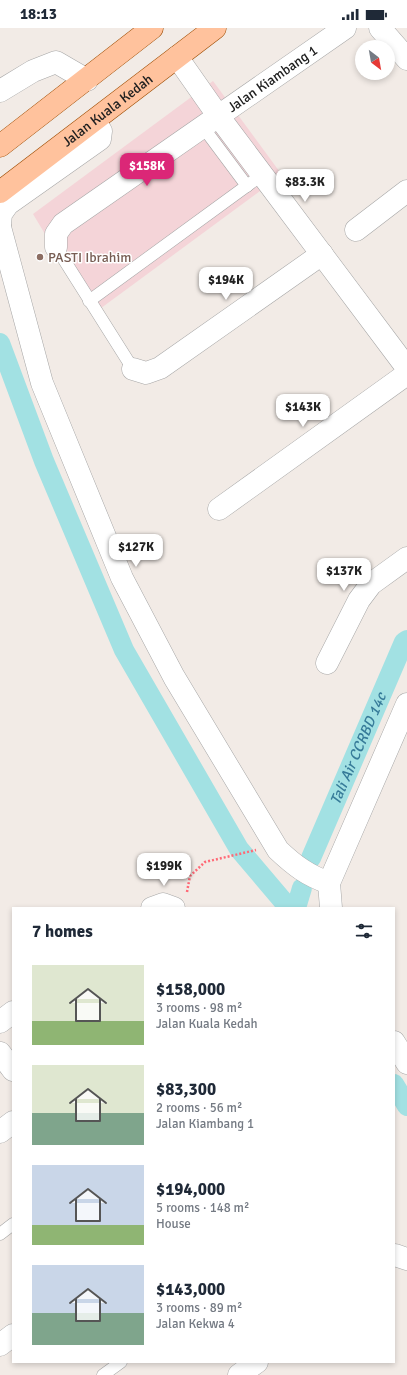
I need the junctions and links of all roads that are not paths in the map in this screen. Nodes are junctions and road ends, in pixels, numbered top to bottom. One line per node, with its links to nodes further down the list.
1 (152, 28): 7 (main road)
2 (215, 28): 5 (main road, Jalan Kuala Kedah)
3 (345, 28): 10 (street, Jalan Kiambang 1)
4 (380, 28): 6 (street)
5 (177, 57): 9 (main road, Jalan Kuala Kedah); 10 (street)
6 (407, 59)
7 (87, 80): 8 (street); 11 (main road)
8 (0, 91)
9 (94, 121): 14 (main road, Jalan Kuala Kedah); 15 (street)
10 (211, 122): 12 (street); 17 (street, Jalan Kiambang 1)
11 (0, 146)
12 (255, 180): 18 (street); 19 (lane)
13 (407, 191): 16 (street)
14 (0, 192)
15 (0, 226): 27 (street)
16 (356, 230)
17 (56, 247): 19 (lane)
18 (322, 254): 20 (street); 21 (street)
19 (89, 300): 21 (lane)
20 (407, 368)
21 (134, 369)
22 (407, 374): 23 (street)
23 (219, 509)
24 (407, 558): 25 (street)
25 (327, 663)
26 (407, 704): 27 (street)
27 (329, 883): 30 (street)
28 (180, 902): 29 (street)
29 (155, 907)
30 (331, 907)
31 (12, 1013): 32 (street)
32 (0, 1022)
33 (395, 1044): 35 (street)
34 (0, 1053): 36 (street)
35 (407, 1064)
36 (12, 1069)
37 (12, 1225): 38 (lane)
38 (0, 1234)
39 (12, 1336): 40 (street)
40 (0, 1345)
41 (120, 1363): 43 (lane)
42 (256, 1363): 44 (street)
43 (103, 1375)
44 (239, 1375)

